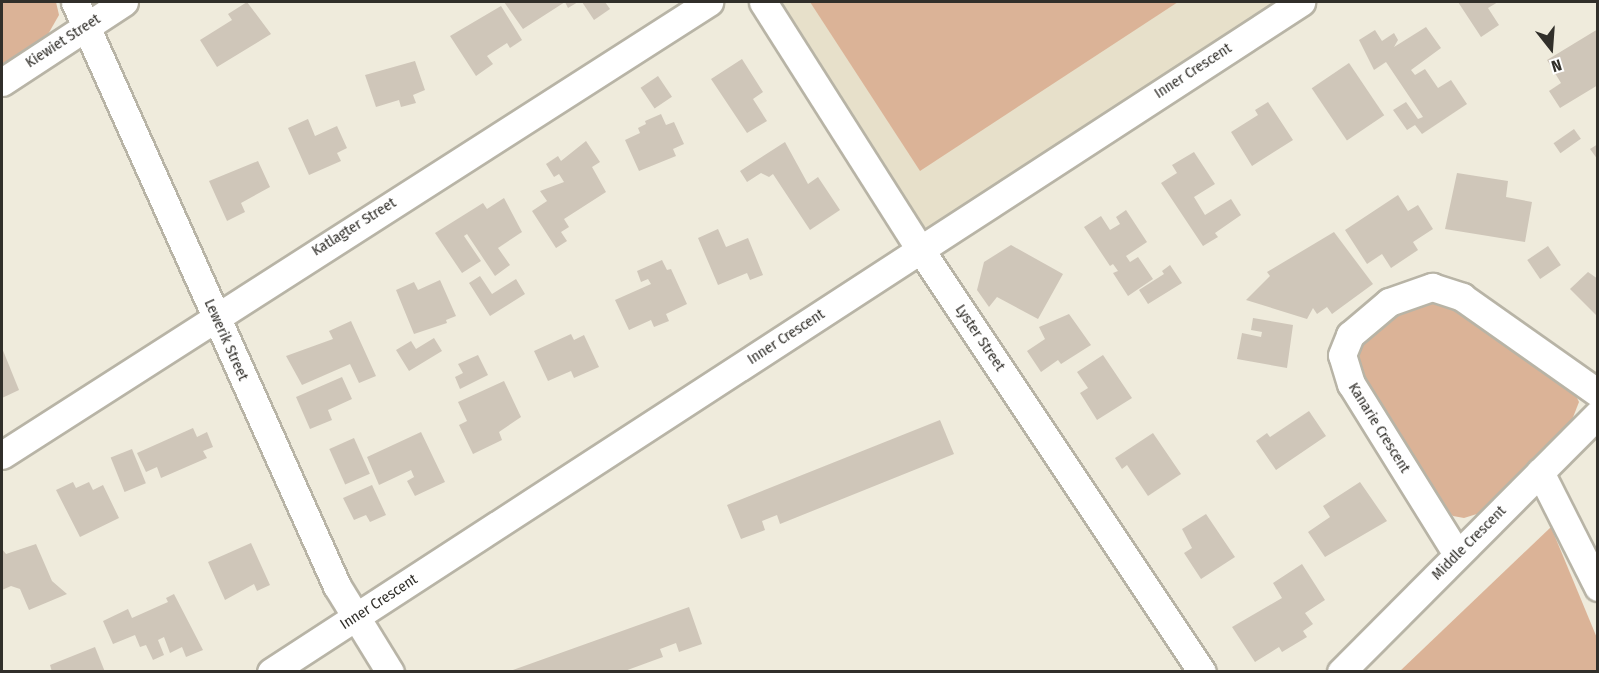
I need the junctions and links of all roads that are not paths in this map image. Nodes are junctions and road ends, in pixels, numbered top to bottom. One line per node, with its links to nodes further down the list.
1 (75, 2): 6 (street, Lewerik Street)
2 (124, 2): 6 (street, Kiewiet Street)
3 (708, 2): 9 (street, Katlagter Street)
4 (1301, 2): 8 (street, Inner Crescent)
5 (770, 4): 8 (street, Lyster Street)
6 (86, 26): 7 (street, Kiewiet Street); 9 (street, Lewerik Street)
7 (2, 82)
8 (920, 249): 16 (street, Inner Crescent); 19 (street, Lyster Street)
9 (215, 316): 12 (street, Katlagter Street); 16 (street, Lewerik Street)
10 (1598, 393): 14 (street, Kanarie Crescent)
11 (1598, 414): 13 (street, Middle Crescent)
12 (2, 455)
13 (1540, 472): 14 (street, Middle Crescent); 15 (street)
14 (1457, 554): 20 (street, Middle Crescent)
15 (1598, 588)
16 (355, 617): 17 (street, Inner Crescent); 18 (street, Lewerik Street)
17 (272, 672)
18 (390, 672)
19 (1202, 672)
20 (1341, 672)

